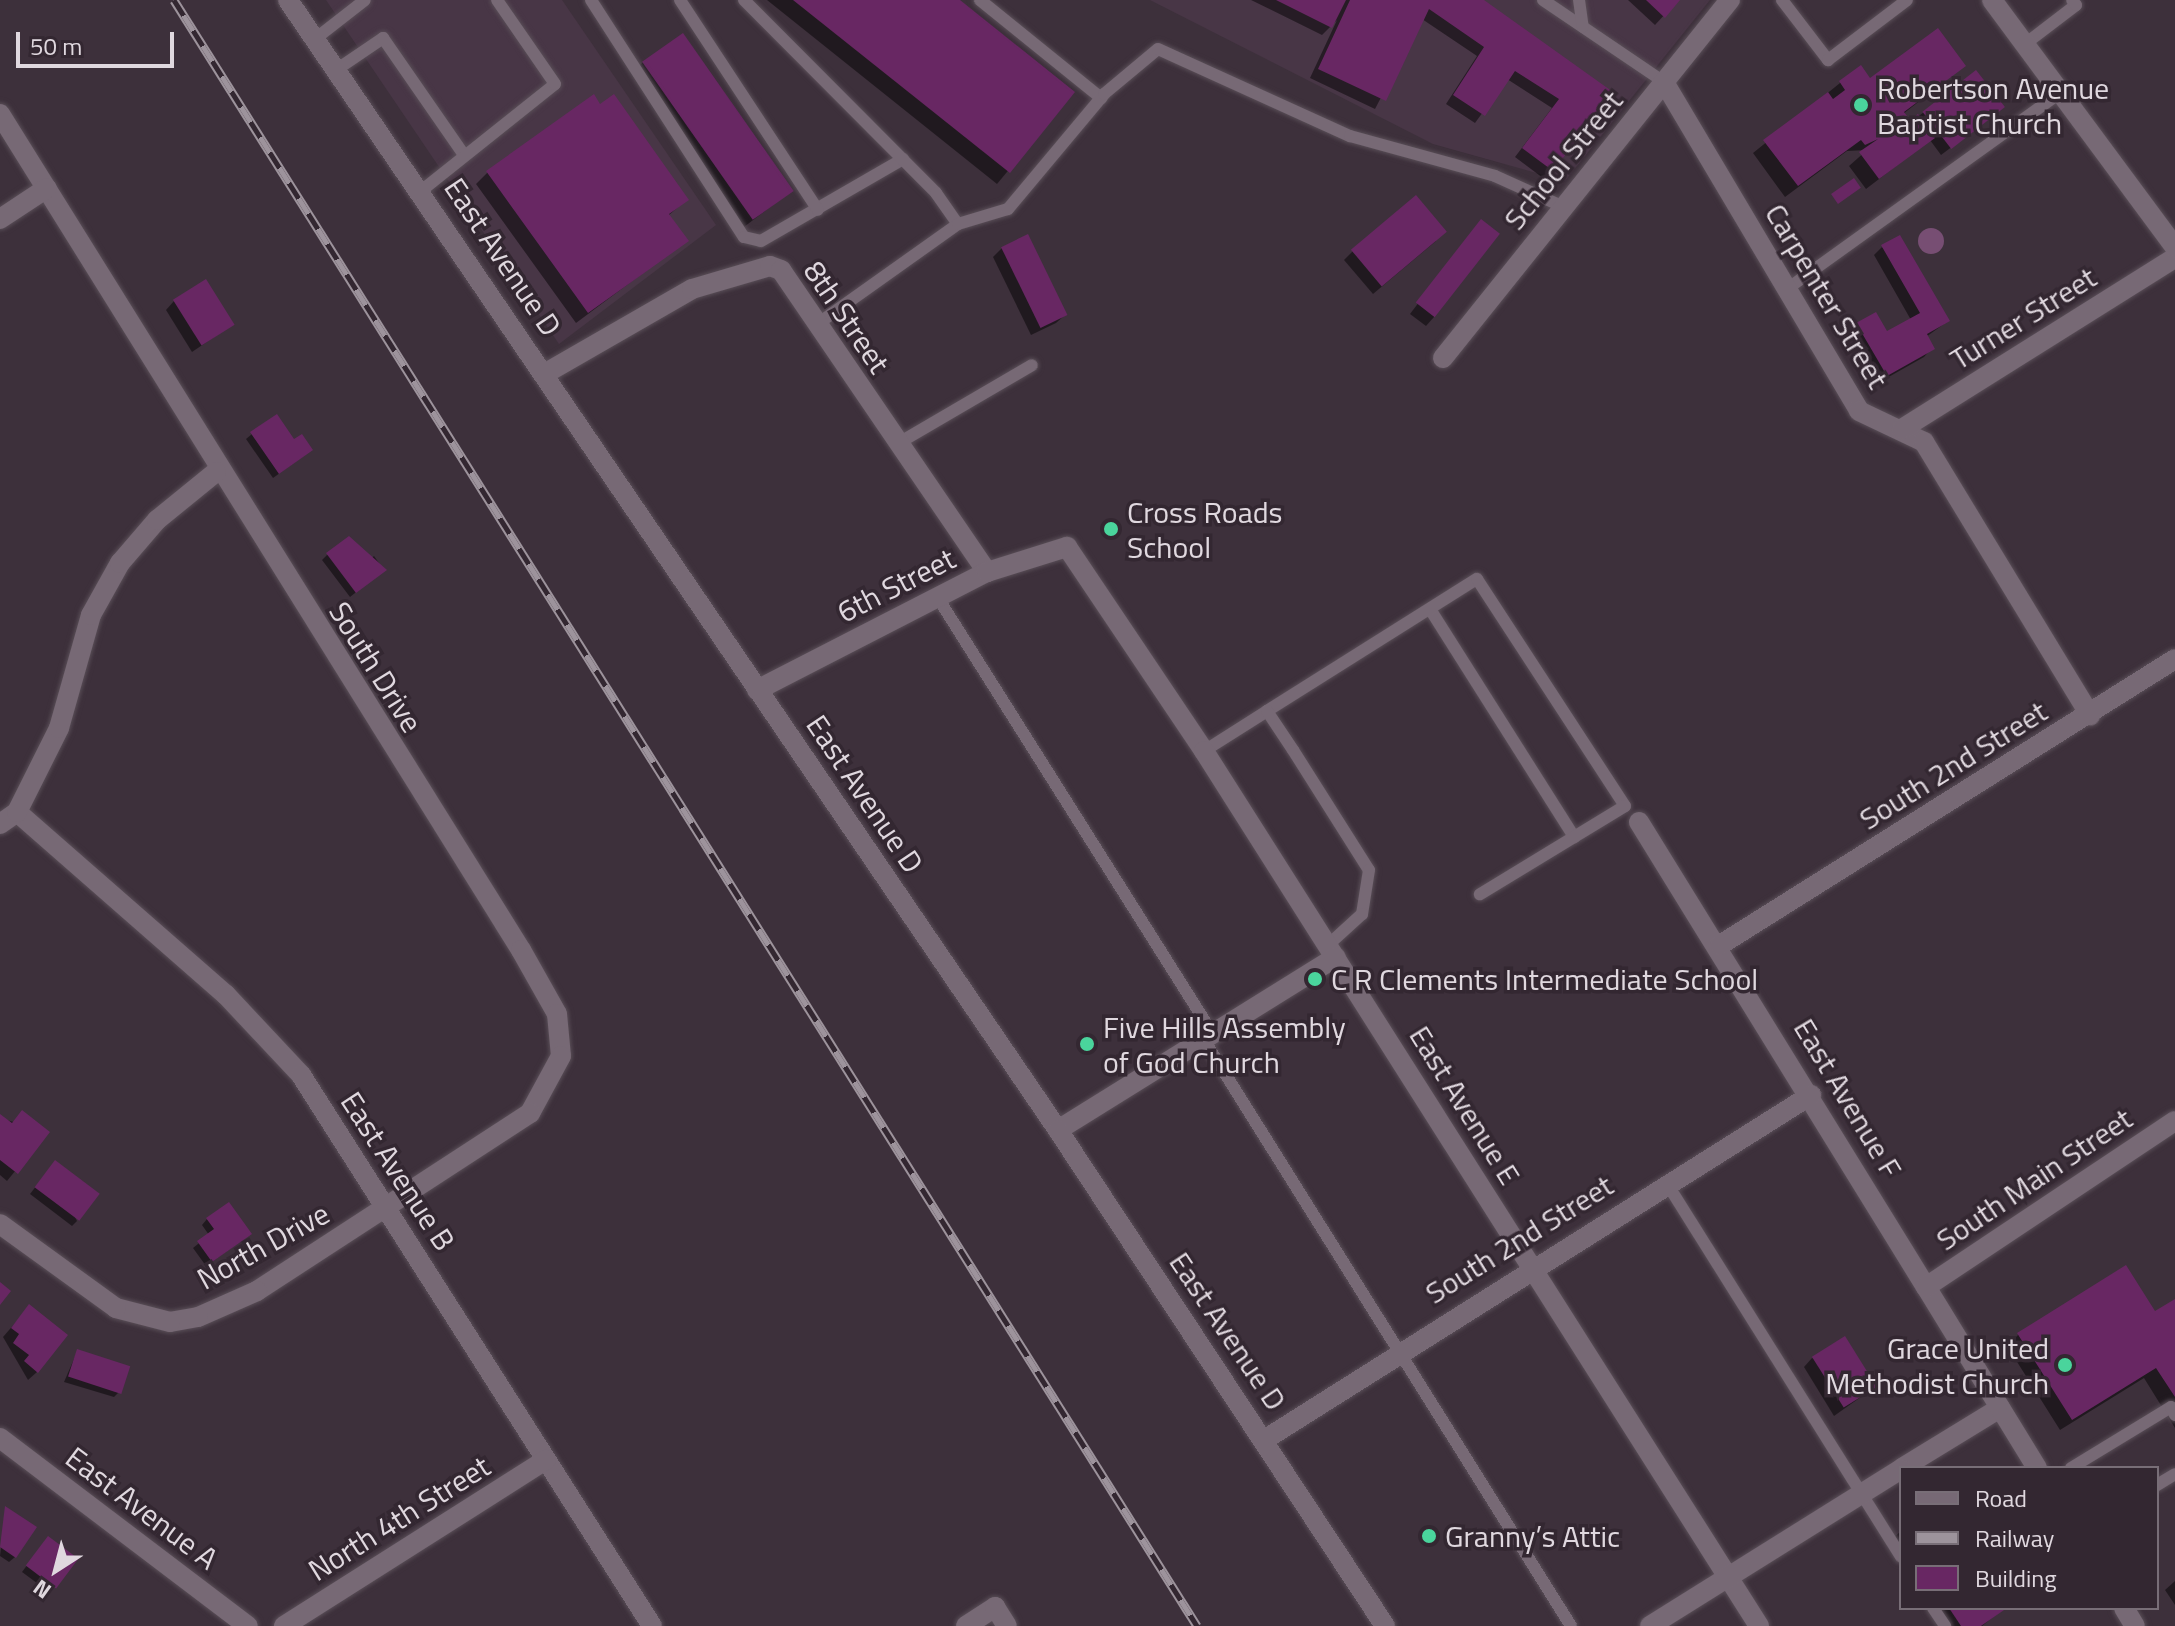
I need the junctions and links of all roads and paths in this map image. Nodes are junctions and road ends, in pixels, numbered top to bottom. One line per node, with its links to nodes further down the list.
1 (288, 0): 16 (street, East Avenue D)
2 (365, 0): 16 (lane)
3 (497, 0): 23 (lane)
4 (591, 0): 28 (lane)
5 (680, 0): 28 (lane)
6 (744, 0): 24 (lane)
7 (980, 0): 21 (lane)
8 (1543, 0): 15 (lane)
9 (1579, 0): 15 (lane)
10 (1730, 0): 19 (street, School Street)
11 (1782, 0): 12 (lane)
12 (1907, 0)
13 (1992, 0): 17 (street)
14 (2077, 2): 17 (lane)
15 (1583, 27): 19 (lane)
16 (315, 39): 18 (street, East Avenue D)
17 (2025, 44): 20 (street)
18 (336, 70): 23 (lane); 26 (street, East Avenue D)
19 (1664, 82): 27 (street, School Street); 33 (street, Carpenter Street)
20 (2061, 92): 31 (street); 33 (lane)
21 (1101, 98): 27 (lane); 30 (lane)
22 (0, 114): 25 (street, South Drive)
23 (462, 152): 26 (lane)
24 (903, 159): 28 (lane); 30 (lane)
25 (47, 188): 29 (street); 40 (street, South Drive)
26 (421, 191): 37 (street, East Avenue D)
27 (1564, 207): 35 (street, School Street)
28 (818, 210)
29 (0, 219)
30 (958, 224): 34 (lane)
31 (2175, 247)
32 (2175, 258): 38 (street, Turner Street)
33 (1787, 289): 38 (street, Carpenter Street)
34 (816, 325): 37 (street, 8th Street); 39 (street, 8th Street)
35 (1443, 358)
36 (1032, 365): 39 (lane)
37 (546, 373): 46 (street, East Avenue D)
38 (1902, 429): 48 (street, Carpenter Street)
39 (897, 444): 42 (street, 8th Street)
40 (216, 472): 50 (street); 61 (street, South Drive)
41 (1067, 547): 42 (street, 6th Street); 49 (street, East Avenue E)
42 (987, 572): 43 (street, 6th Street)
43 (938, 598): 46 (street, 6th Street); 56 (lane)
44 (1430, 609): 47 (lane); 52 (lane); 52 (lane)
45 (2175, 659): 48 (street, South 2nd Street)
46 (757, 690): 59 (street, East Avenue D)
47 (1267, 711): 49 (lane); 55 (lane)
48 (2090, 715): 54 (street, South 2nd Street)
49 (1204, 751): 55 (street, East Avenue E)
50 (8, 818): 61 (street, East Avenue B)
51 (1639, 822): 54 (street, East Avenue F)
52 (1574, 837): 53 (lane)
53 (1480, 894)
54 (1720, 945): 57 (street, East Avenue F)
55 (1332, 951): 56 (street); 63 (street, East Avenue E)
56 (1208, 1037): 59 (street); 65 (lane)
57 (1811, 1095): 60 (street, South 2nd Street); 64 (street, East Avenue F)
58 (2175, 1121): 64 (street, South Main Street)
59 (1058, 1130): 69 (street, East Avenue D)
60 (1666, 1182): 63 (street, South 2nd Street); 75 (lane)
61 (388, 1208): 62 (street, North Drive); 70 (street, East Avenue B)
62 (0, 1224)
63 (1531, 1266): 65 (street, South 2nd Street); 77 (street, East Avenue E)
64 (1926, 1287): 66 (street, East Avenue F)
65 (1399, 1351): 69 (street, South 2nd Street); 84 (lane)
66 (2000, 1408): 71 (street); 72 (street, East Avenue F)
67 (2175, 1415): 73 (lane)
68 (0, 1438): 78 (street, East Avenue A)
69 (1264, 1440): 83 (street, East Avenue D)
70 (546, 1460): 79 (street, North 4th Street); 80 (street, East Avenue B)
71 (1904, 1466)
72 (2036, 1466)
73 (2074, 1466)
74 (1899, 1469): 75 (street)
75 (1861, 1493): 76 (lane); 77 (street)
76 (1899, 1553)
77 (1728, 1577): 85 (street); 86 (street, East Avenue E)
78 (248, 1626)
79 (284, 1626)
80 (652, 1626)
81 (966, 1626): 82 (street)
82 (1007, 1626)
83 (1385, 1626)
84 (1571, 1626)
85 (1650, 1626)
86 (1759, 1626)

